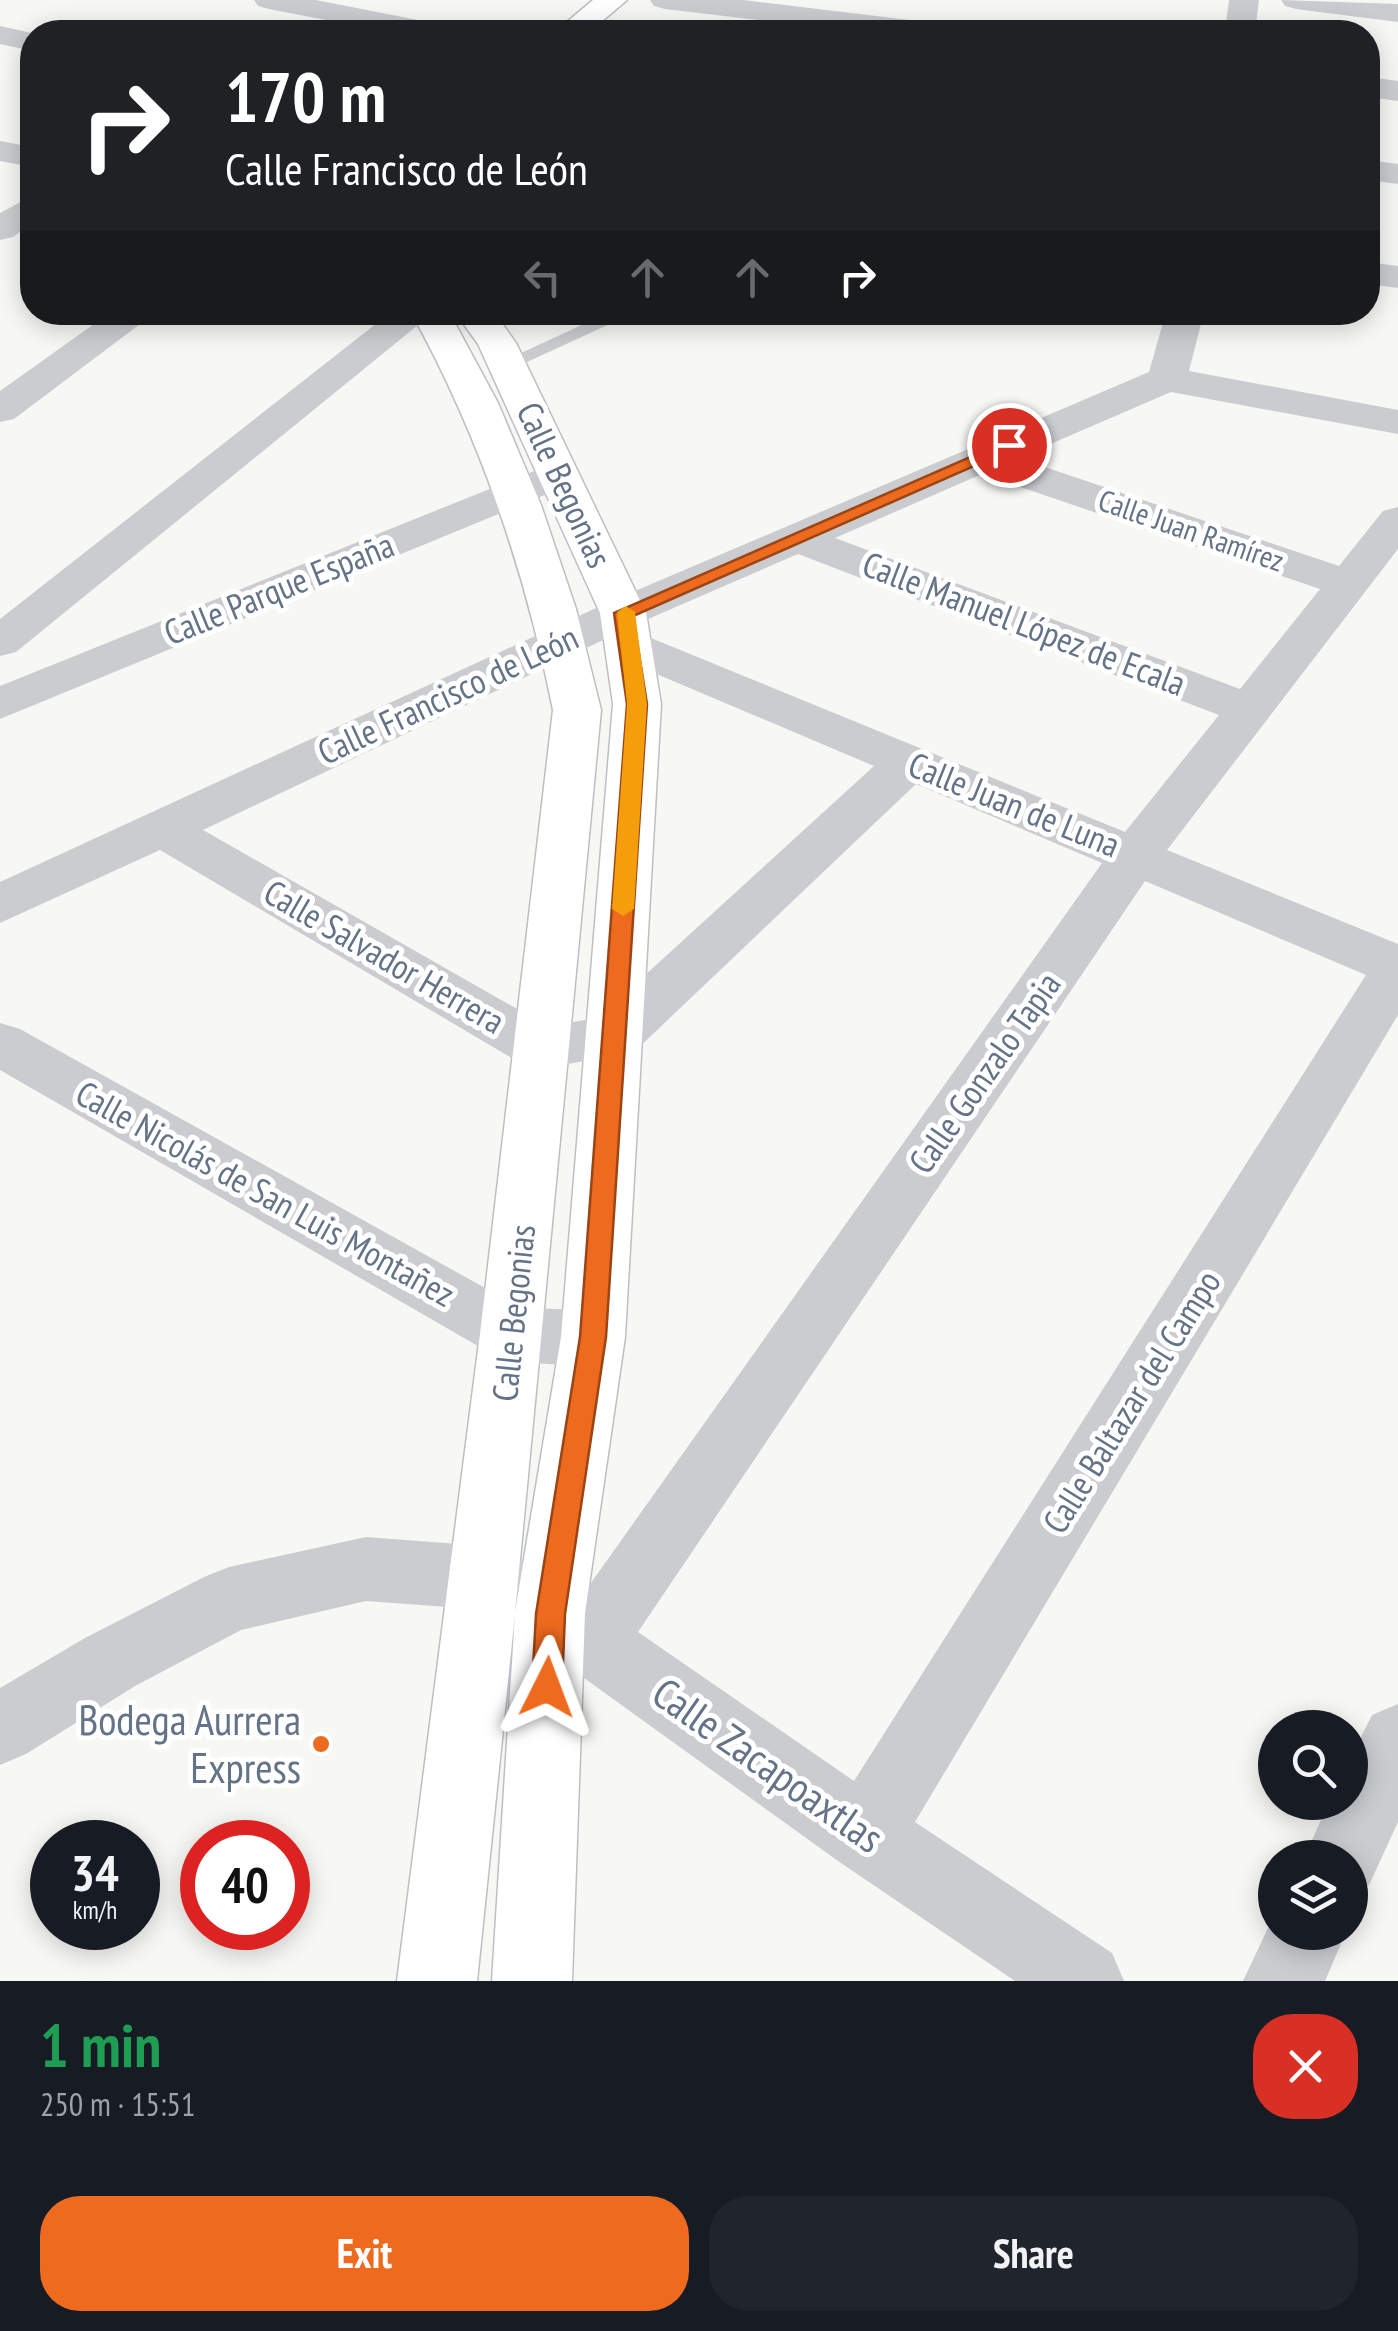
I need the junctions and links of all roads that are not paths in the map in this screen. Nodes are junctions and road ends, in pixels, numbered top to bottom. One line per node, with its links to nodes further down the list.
1 (270, 0): 5 (street)
2 (612, 0): 8 (street)
3 (665, 0): 9 (street)
4 (1296, 0): 6 (street)
5 (319, 4): 7 (street)
6 (1398, 13)
7 (384, 20)
8 (586, 20)
9 (801, 20)
10 (119, 325): 18 (street)
11 (399, 325): 27 (street)
12 (438, 325): 21 (street, Calle Begonias)
13 (484, 325): 16 (street, Calle Begonias)
14 (596, 325): 16 (lane)
15 (1182, 325): 17 (street)
16 (507, 364): 21 (street, Calle Begonias)
17 (1167, 379): 19 (street); 20 (street, Calle Francisco de León)
18 (0, 410)
19 (1398, 422)
20 (977, 458): 23 (street, Calle Francisco de León); 24 (street, Calle Juan Ramírez)
21 (536, 483): 25 (street, Calle Begonias); 26 (street, Calle Begonias); 28 (street, Calle Parque España)
22 (1398, 520): 24 (street, Calle Gonzalo Tapia)
23 (799, 539): 25 (street, Calle Francisco de León); 29 (street, Calle Manuel López de Ecala)
24 (1349, 584): 29 (street, Calle Gonzalo Tapia)
25 (626, 630): 26 (street, Calle Francisco de León); 30 (street, Calle Juan de Luna); 35 (street, Calle Begonias)
26 (564, 641): 31 (street, Calle Francisco de León); 37 (street, Calle Begonias)
27 (0, 642)
28 (0, 704)
29 (1248, 708): 32 (street, Calle Gonzalo Tapia)
30 (908, 762): 32 (street, Calle Juan de Luna); 35 (street)
31 (164, 829): 33 (street, Calle Francisco de León); 37 (street, Calle Salvador Herrera)
32 (1136, 854): 34 (street, Calle Juan de Luna); 41 (street, Calle Gonzalo Tapia)
33 (0, 904)
34 (1398, 968): 44 (street, Calle Baltazar del Campo)
35 (614, 1037): 37 (street, Calle Salvador Herrera); 39 (street, Calle Begonias)
36 (0, 1044): 38 (street, Calle Nicolás de San Luis Montañez)
37 (540, 1048): 38 (street, Calle Begonias)
38 (512, 1334): 39 (street, Calle Nicolás de San Luis Montañez); 40 (street, Calle Begonias)
39 (593, 1337): 41 (street, Calle Begonias)
40 (485, 1578): 41 (street, Calle Zacapoaxtlas); 42 (street, Calle Zacapoaxtlas); 48 (street, Calle Begonias)
41 (571, 1627): 44 (street, Calle Zacapoaxtlas); 49 (street, Calle Begonias)
42 (0, 1728)
43 (1398, 1740): 45 (street)
44 (865, 1834): 47 (street, Calle Zacapoaxtlas)
45 (1351, 1840)
46 (1298, 1950): 50 (street)
47 (1070, 1977)
48 (437, 1981)
49 (532, 1981)
50 (1284, 1981)

